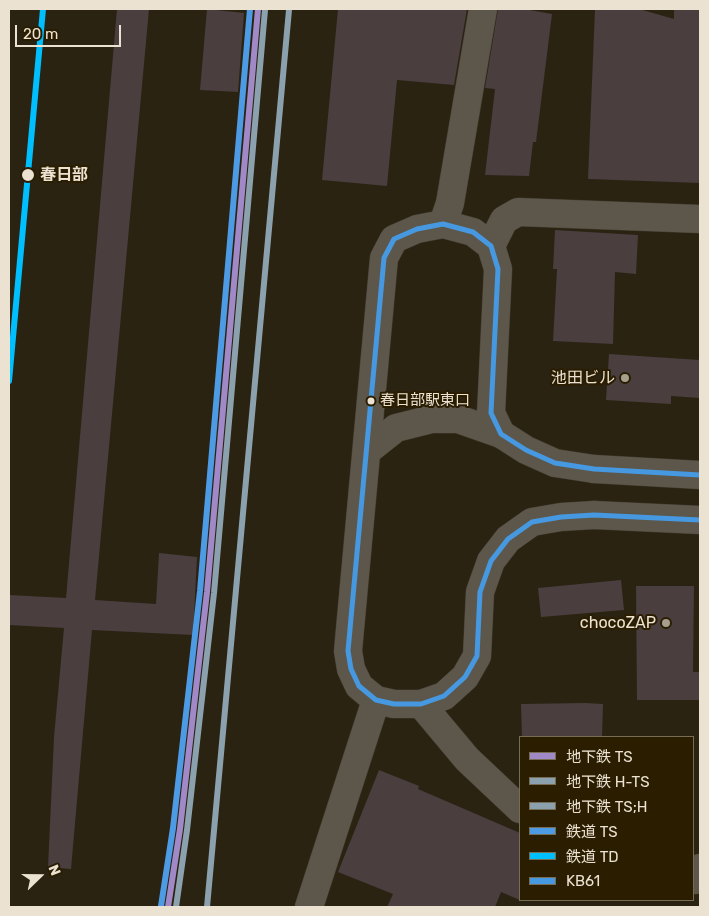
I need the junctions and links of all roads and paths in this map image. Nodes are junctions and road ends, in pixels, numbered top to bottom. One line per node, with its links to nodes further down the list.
1 (482, 9): 3 (street)
2 (700, 219): 4 (street)
3 (442, 224): 4 (street); 6 (street)
4 (491, 246): 5 (street)
5 (501, 434): 6 (street); 7 (street)
6 (367, 451): 9 (street)
7 (700, 475)
8 (700, 520): 10 (street)
9 (376, 700): 10 (street); 12 (street)
10 (421, 704): 11 (street)
11 (519, 808)
12 (309, 907)

